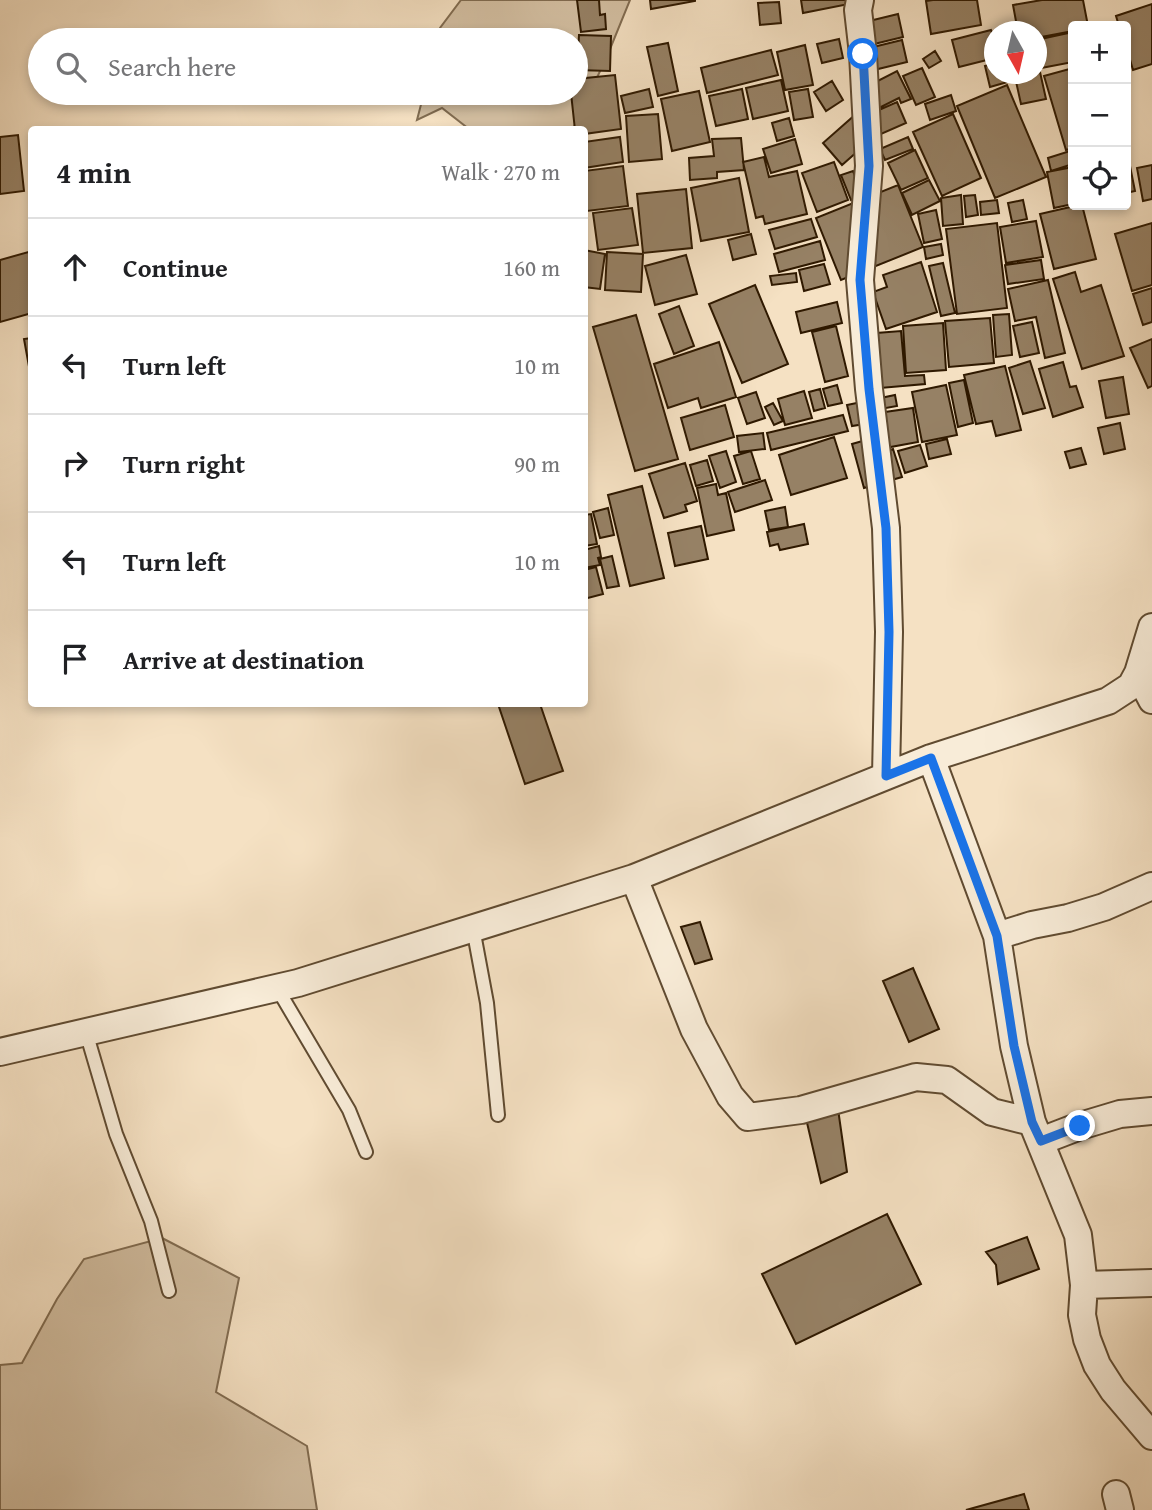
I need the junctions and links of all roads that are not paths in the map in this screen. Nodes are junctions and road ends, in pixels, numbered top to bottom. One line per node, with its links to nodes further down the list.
1 (860, 0): 6 (street)
2 (1152, 627): 3 (street)
3 (1138, 673): 4 (street); 5 (street)
4 (1152, 699)
5 (931, 758): 6 (street); 10 (street)
6 (886, 776): 7 (street)
7 (634, 878): 9 (street); 16 (street)
8 (1152, 886): 10 (street)
9 (474, 928): 11 (street); 15 (lane)
10 (997, 936): 16 (street)
11 (277, 988): 12 (street); 17 (lane)
12 (86, 1032): 13 (street); 20 (lane)
13 (0, 1052)
14 (1152, 1111): 16 (street)
15 (498, 1115)
16 (1037, 1131): 19 (street)
17 (366, 1152)
18 (1152, 1283): 19 (street)
19 (1084, 1285): 21 (street)
20 (169, 1291)
21 (1152, 1436)

